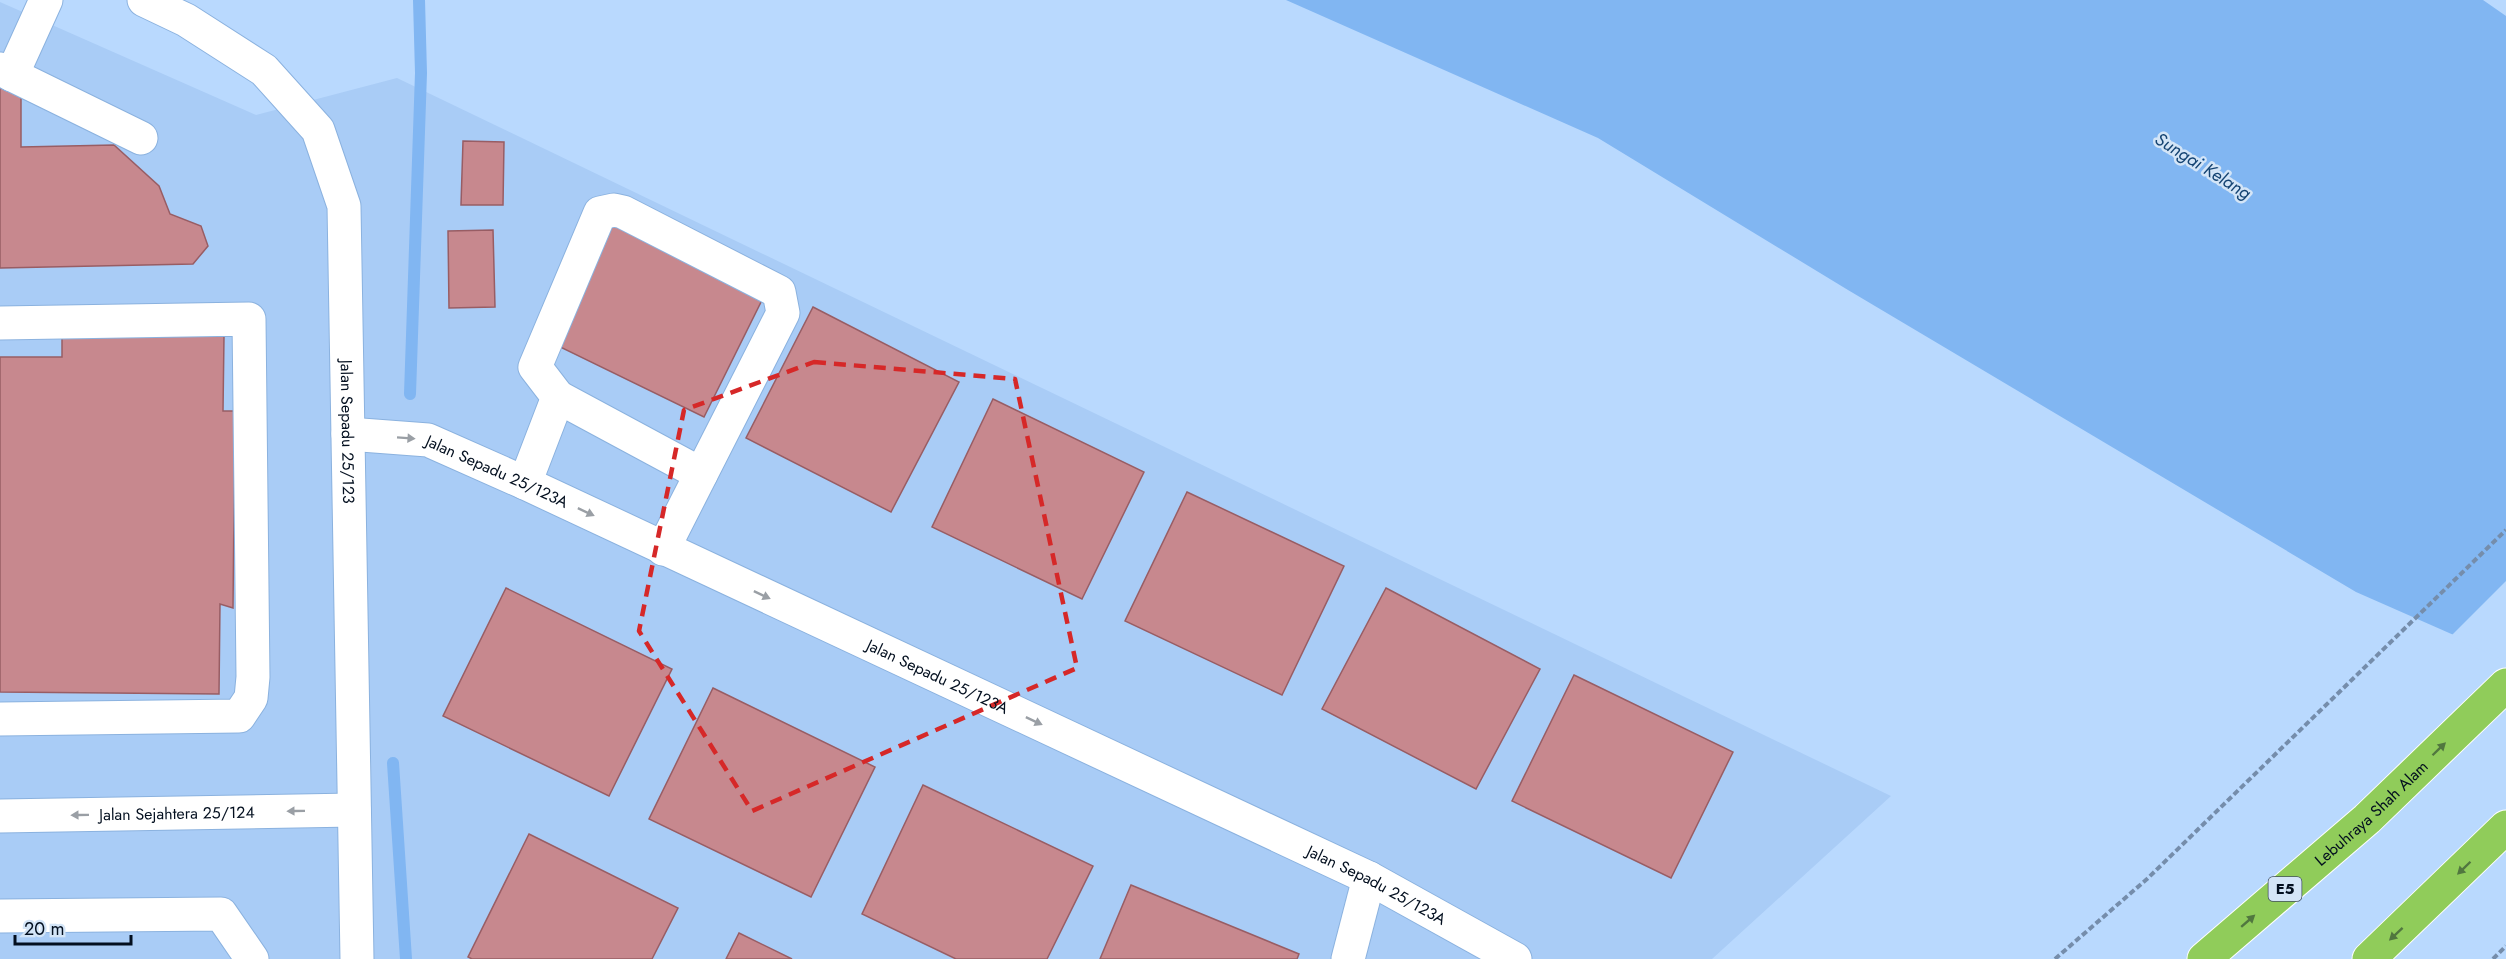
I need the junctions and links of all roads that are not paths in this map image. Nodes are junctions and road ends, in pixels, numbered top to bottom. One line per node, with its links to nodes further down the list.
1 (46, 0): 3 (street)
2 (144, 0): 7 (street, Jalan Sepadu 25/123)
3 (6, 72): 4 (street)
4 (141, 138)
5 (0, 322): 12 (street)
6 (558, 397): 8 (street); 8 (street); 9 (street)
7 (348, 434): 9 (street, Jalan Sepadu 25/123A, one-way to 9); 13 (street, Jalan Sepadu 25/123)
8 (701, 474): 10 (street)
9 (525, 483): 10 (street, Jalan Sepadu 25/123A, one-way to 10)
10 (663, 549): 16 (street, Jalan Sepadu 25/123A, one-way to 16)
11 (2506, 685): 22 (highway, Lebuhraya Shah Alam / E5, one-way to 11)
12 (0, 719)
13 (354, 810): 14 (street, Jalan Sejahtera 25/124, one-way to 14); 19 (street, Jalan Sepadu 25/123)
14 (0, 816)
15 (2506, 828): 23 (highway, one-way to 23)
16 (1369, 878): 20 (street); 21 (street, Jalan Sepadu 25/123A)
17 (0, 916): 18 (street)
18 (252, 959)
19 (357, 959)
20 (1348, 959)
21 (1515, 959)
22 (2204, 959)
23 (2369, 959)

